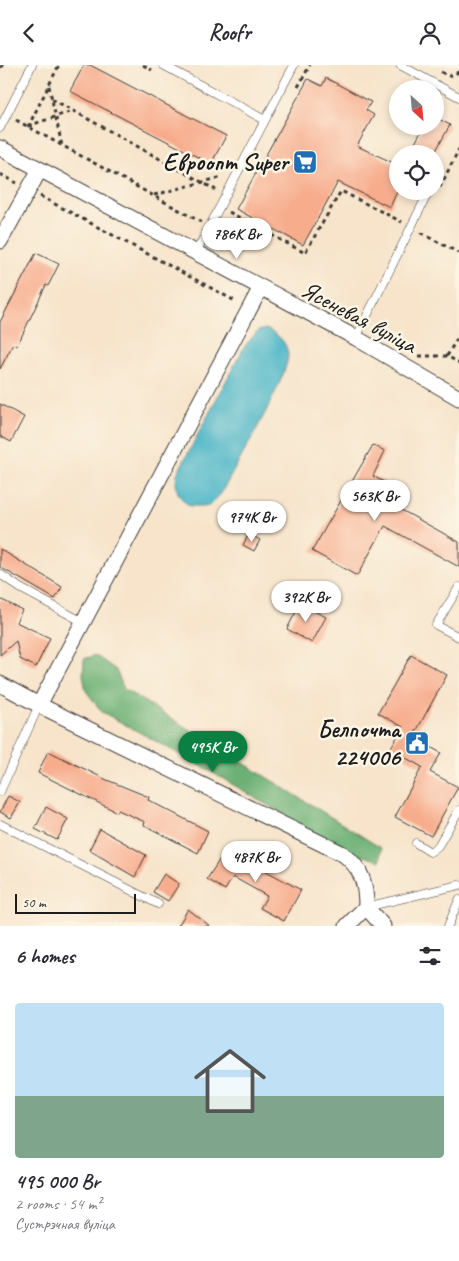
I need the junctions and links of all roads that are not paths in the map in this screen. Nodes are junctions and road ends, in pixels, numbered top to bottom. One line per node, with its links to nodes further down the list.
1 (32, 65): 7 (lane)
2 (163, 65): 6 (lane)
3 (294, 65): 6 (lane)
4 (400, 65): 5 (lane)
5 (459, 97)
6 (265, 120): 12 (lane)
7 (0, 128)
8 (0, 148): 9 (street, Ясеневая вуліца)
9 (39, 171): 11 (street); 12 (street, Ясеневая вуліца)
10 (425, 200): 14 (lane)
11 (0, 241)
12 (195, 254): 13 (street, Ясеневая вуліца)
13 (260, 289): 14 (street, Ясеневая вуліца); 18 (street)
14 (356, 339): 15 (street, Ясеневая вуліца)
15 (459, 397)
16 (0, 575): 18 (lane)
17 (459, 587): 19 (lane)
18 (83, 622): 21 (street)
19 (459, 637)
20 (0, 684): 21 (street)
21 (39, 705): 22 (lane); 29 (street)
22 (0, 792)
23 (459, 810): 25 (lane)
24 (0, 824): 28 (lane)
25 (416, 843)
26 (459, 885): 29 (lane)
27 (459, 900): 32 (lane)
28 (158, 903)
29 (366, 907): 30 (street); 31 (street)
30 (347, 926)
31 (383, 926)
32 (448, 926)

